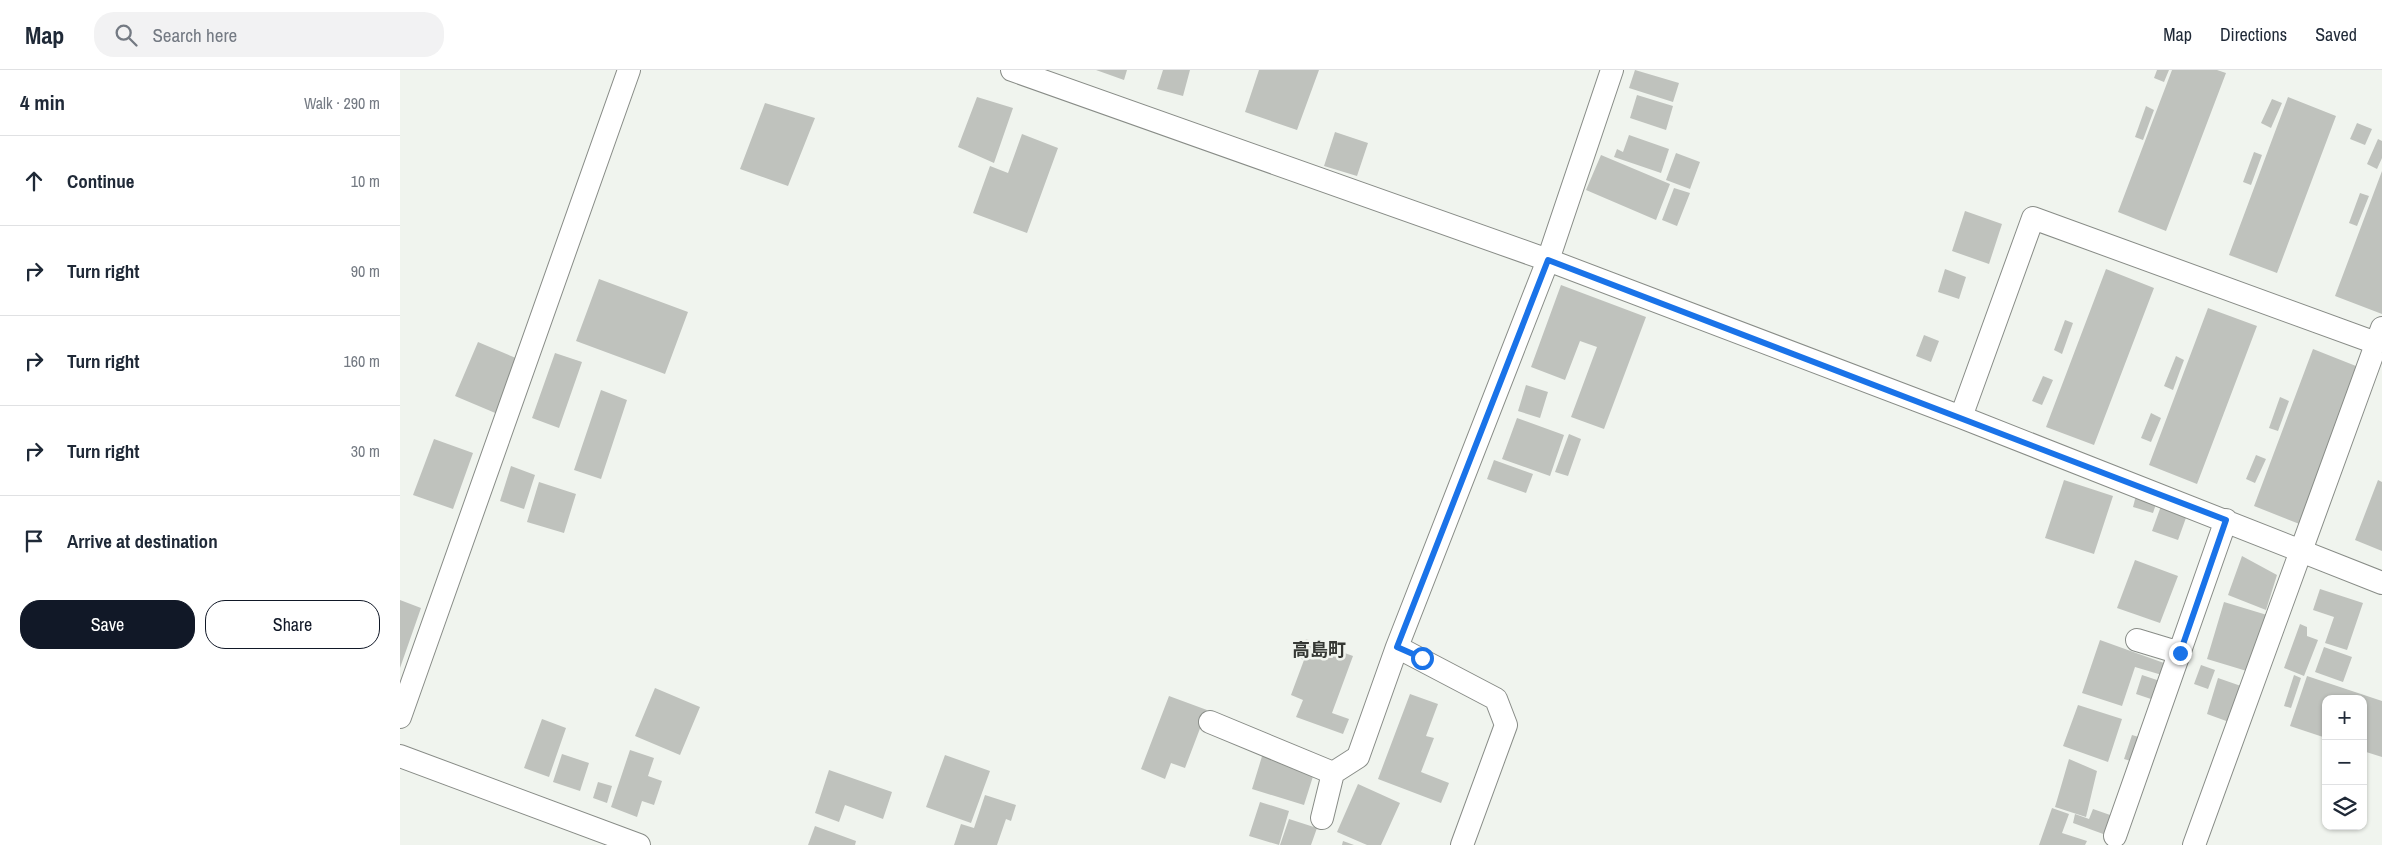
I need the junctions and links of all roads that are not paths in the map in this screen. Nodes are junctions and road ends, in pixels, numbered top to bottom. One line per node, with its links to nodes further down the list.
1 (629, 70): 13 (street)
2 (1012, 70): 4 (street)
3 (1612, 70): 4 (street)
4 (1548, 260): 6 (street); 11 (street)
5 (2379, 335): 6 (street); 8 (street)
6 (1960, 417): 7 (street)
7 (2226, 520): 8 (street); 12 (street)
8 (2300, 553): 9 (street); 21 (street)
9 (2382, 583)
10 (2137, 640): 12 (street)
11 (1397, 647): 16 (street); 20 (street)
12 (2180, 653): 18 (street)
13 (400, 718)
14 (1210, 722): 16 (street)
15 (400, 756): 19 (street)
16 (1333, 773): 17 (street)
17 (1322, 818)
18 (2115, 836)
19 (639, 845)
20 (1462, 845)
21 (2194, 845)

